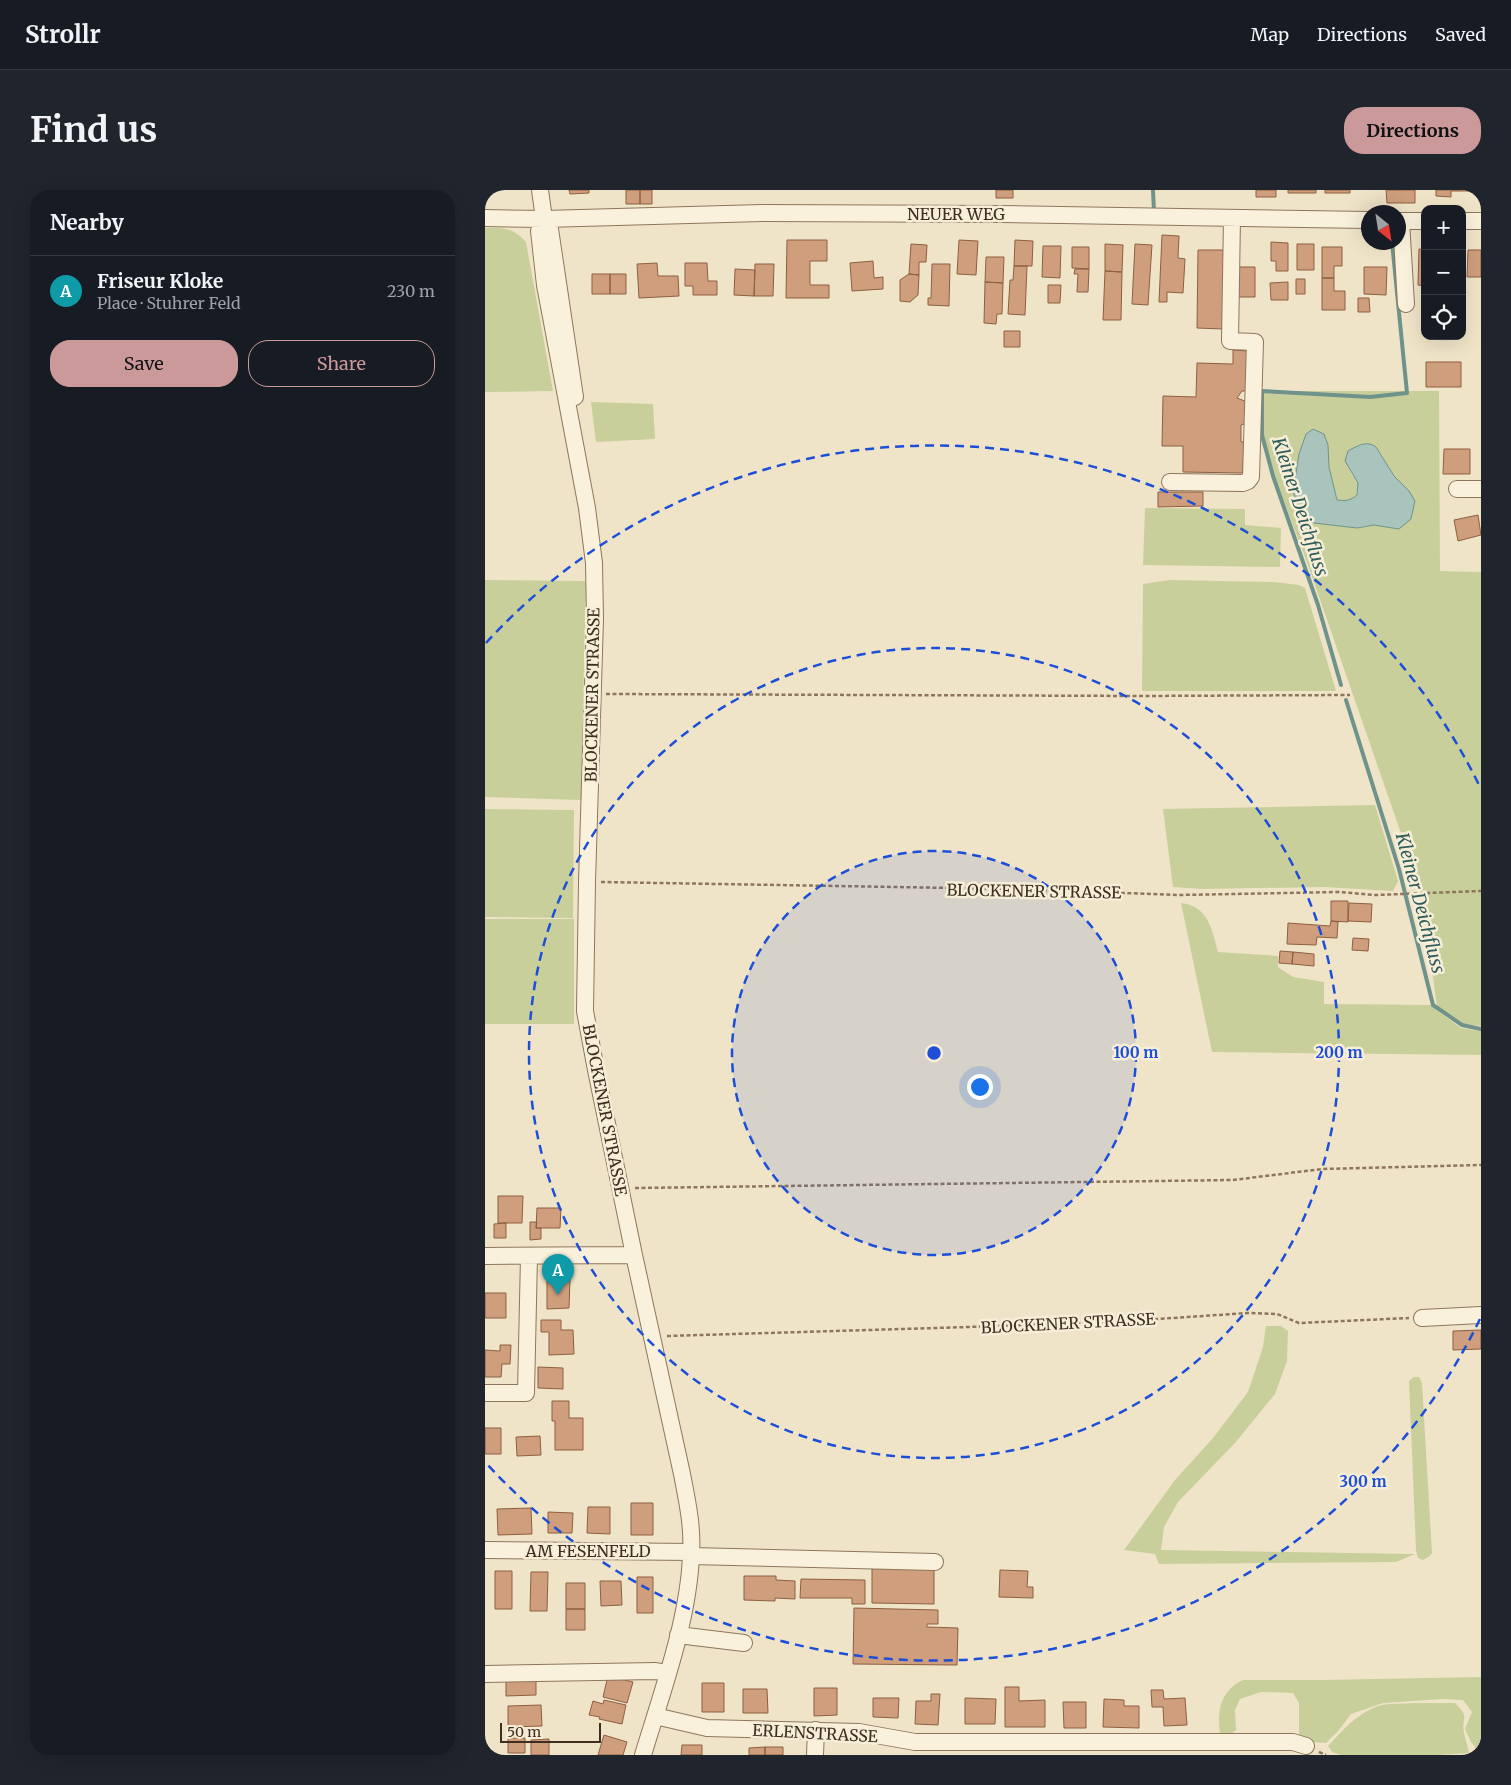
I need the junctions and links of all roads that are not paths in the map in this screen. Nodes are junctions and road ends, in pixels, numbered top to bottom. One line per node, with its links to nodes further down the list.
1 (540, 190): 4 (street, BLOCKENER STRASSE)
2 (485, 218): 4 (street, NEUER WEG)
3 (1232, 218): 4 (street, NEUER WEG); 5 (street, NEUER WEG); 12 (street)
4 (543, 219): 15 (street, BLOCKENER STRASSE)
5 (1361, 220)
6 (1406, 221): 7 (street)
7 (1421, 221)
8 (1466, 221): 9 (street)
9 (1481, 222)
10 (1402, 250): 11 (street)
11 (1405, 304)
12 (1170, 482)
13 (1457, 489): 14 (street)
14 (1481, 489)
15 (634, 1255): 17 (street); 22 (street, BLOCKENER STRASSE)
16 (485, 1256): 17 (street)
17 (529, 1256): 20 (street)
18 (1481, 1315): 19 (street)
19 (1422, 1318)
20 (485, 1393)
21 (485, 1550): 22 (street, AM FESENFELD)
22 (691, 1554): 23 (street, AM FESENFELD); 24 (street, BLOCKENER STRASSE)
23 (935, 1562)
24 (678, 1636): 25 (street); 26 (street, BLOCKENER STRASSE)
25 (744, 1643)
26 (667, 1673): 27 (street); 28 (street, BLOCKENER STRASSE)
27 (485, 1674)
28 (655, 1716): 29 (street, ERLENSTRASSE); 31 (street, BLOCKENER STRASSE)
29 (816, 1730): 30 (street, ERLENSTRASSE); 32 (street)
30 (1306, 1746)
31 (643, 1755)
32 (815, 1755)

